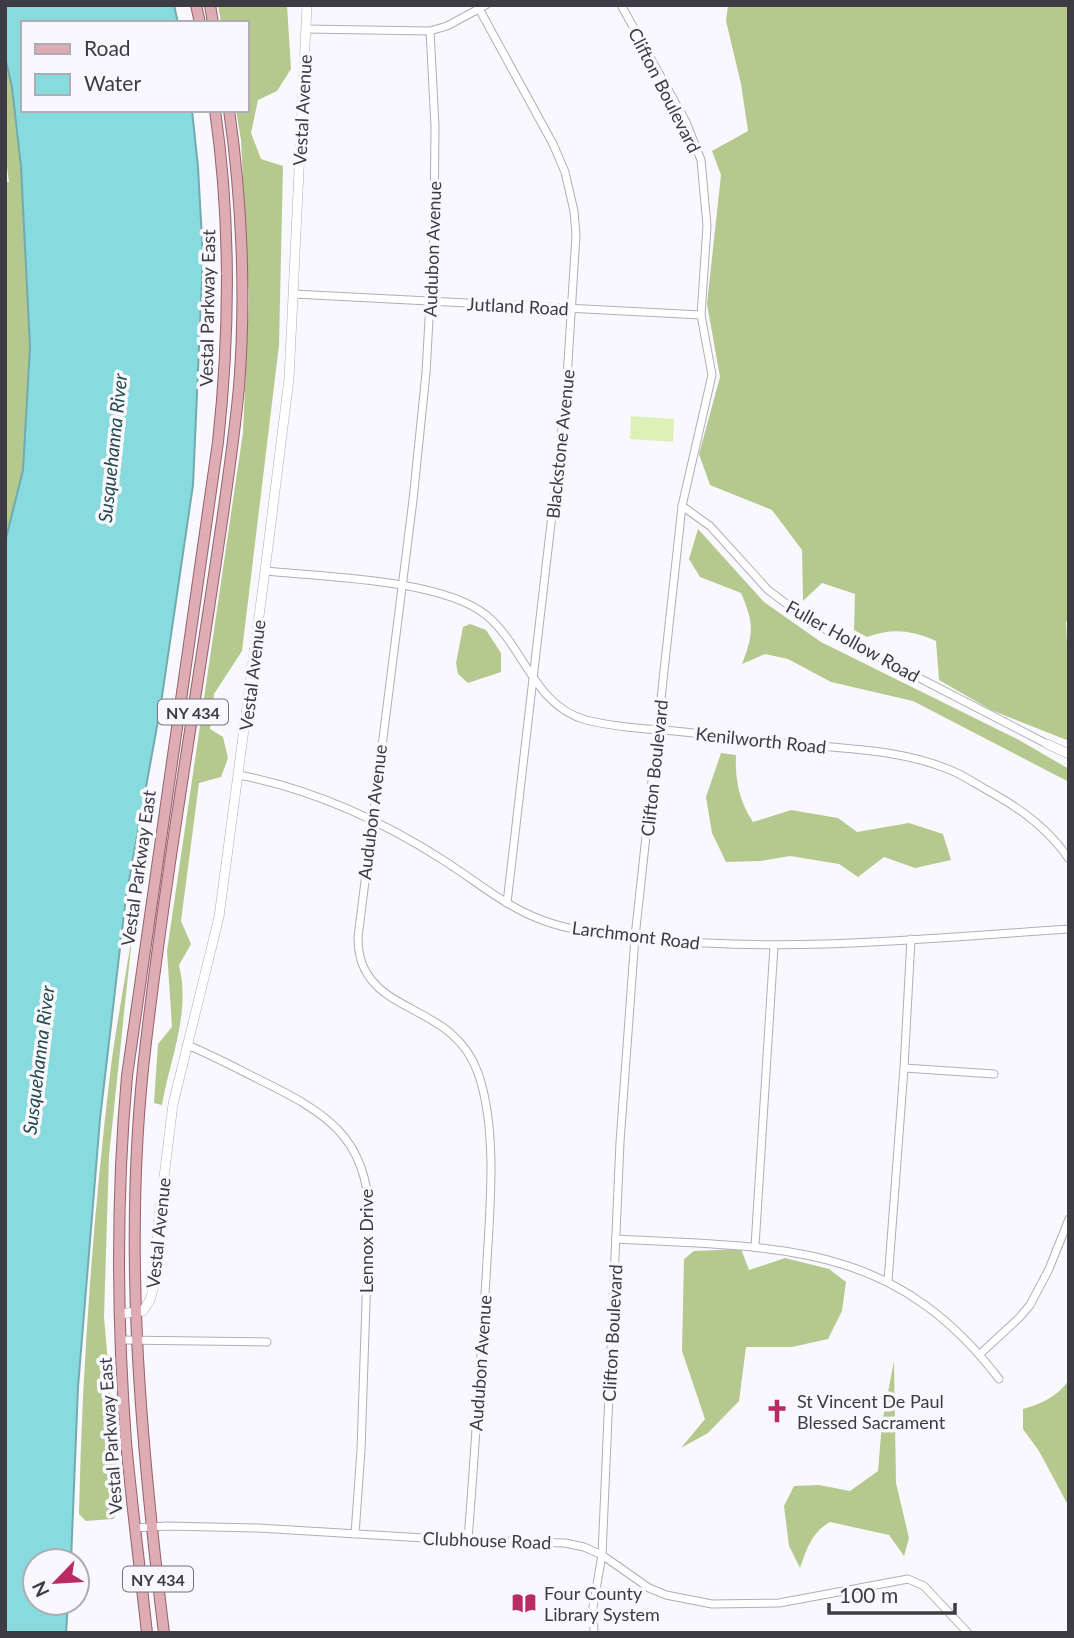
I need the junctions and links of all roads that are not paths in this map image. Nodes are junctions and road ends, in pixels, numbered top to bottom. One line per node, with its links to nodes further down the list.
1 (307, 5): 4 (street, Vestal Avenue)
2 (621, 5): 11 (street, Clifton Boulevard)
3 (480, 7): 5 (street); 10 (street, Blackstone Avenue)
4 (307, 29): 5 (street); 8 (street, Vestal Avenue)
5 (430, 31): 9 (street, Audubon Avenue)
6 (215, 112): 36 (main road, Vestal Parkway East / NY 434)
7 (229, 112): 35 (main road, Vestal Parkway East / NY 434)
8 (294, 294): 9 (street, Jutland Road); 13 (street, Vestal Avenue)
9 (431, 301): 10 (street, Jutland Road); 14 (street, Audubon Avenue)
10 (570, 309): 11 (street, Jutland Road); 15 (street, Blackstone Avenue)
11 (701, 315): 12 (street, Clifton Boulevard)
12 (682, 506): 16 (street, Clifton Boulevard); 17 (street, Fuller Hollow Road)
13 (265, 571): 14 (street, Kenilworth Road); 19 (street, Vestal Avenue)
14 (402, 585): 15 (street, Kenilworth Road); 20 (street, Audubon Avenue)
15 (533, 677): 16 (street, Kenilworth Road); 22 (street, Blackstone Avenue)
16 (658, 730): 21 (street, Kenilworth Road); 24 (street, Clifton Boulevard)
17 (1047, 744): 18 (street)
18 (1069, 754)
19 (239, 775): 20 (street, Larchmont Road); 27 (street, Vestal Avenue)
20 (371, 820): 22 (street, Larchmont Road); 45 (street, Audubon Avenue)
21 (1069, 859)
22 (507, 903): 24 (street, Larchmont Road)
23 (1069, 929): 25 (street, Larchmont Road)
24 (635, 937): 26 (street, Larchmont Road); 31 (street, Clifton Boulevard)
25 (911, 939): 26 (street, Larchmont Road); 28 (street)
26 (774, 946): 33 (street)
27 (187, 1045): 35 (street, Vestal Avenue); 44 (street, Lennox Drive)
28 (904, 1068): 29 (street); 34 (street)
29 (994, 1074)
30 (1069, 1219): 32 (street)
31 (616, 1239): 33 (street); 46 (street, Clifton Boulevard)
32 (1065, 1243): 40 (street)
33 (755, 1247): 34 (street)
34 (888, 1281): 40 (street)
35 (135, 1313): 36 (street); 38 (main road, Vestal Parkway East / NY 434)
36 (120, 1314): 37 (main road, Vestal Parkway East / NY 434)
37 (121, 1340): 38 (street); 43 (main road, Vestal Parkway East / NY 434)
38 (137, 1340): 39 (street); 42 (main road, Vestal Parkway East / NY 434)
39 (268, 1342)
40 (980, 1354): 41 (street)
41 (999, 1379)
42 (152, 1526): 43 (street, Clubhouse Road); 44 (street, Clubhouse Road); 48 (main road, Vestal Parkway East / NY 434)
43 (135, 1528): 47 (main road, Vestal Parkway East / NY 434)
44 (355, 1534): 45 (street, Clubhouse Road)
45 (468, 1539): 46 (street, Clubhouse Road)
46 (602, 1555): 49 (street, Clifton Boulevard); 50 (street, Clubhouse Road)
47 (148, 1633)
48 (164, 1633)
49 (594, 1633)
50 (968, 1633)

